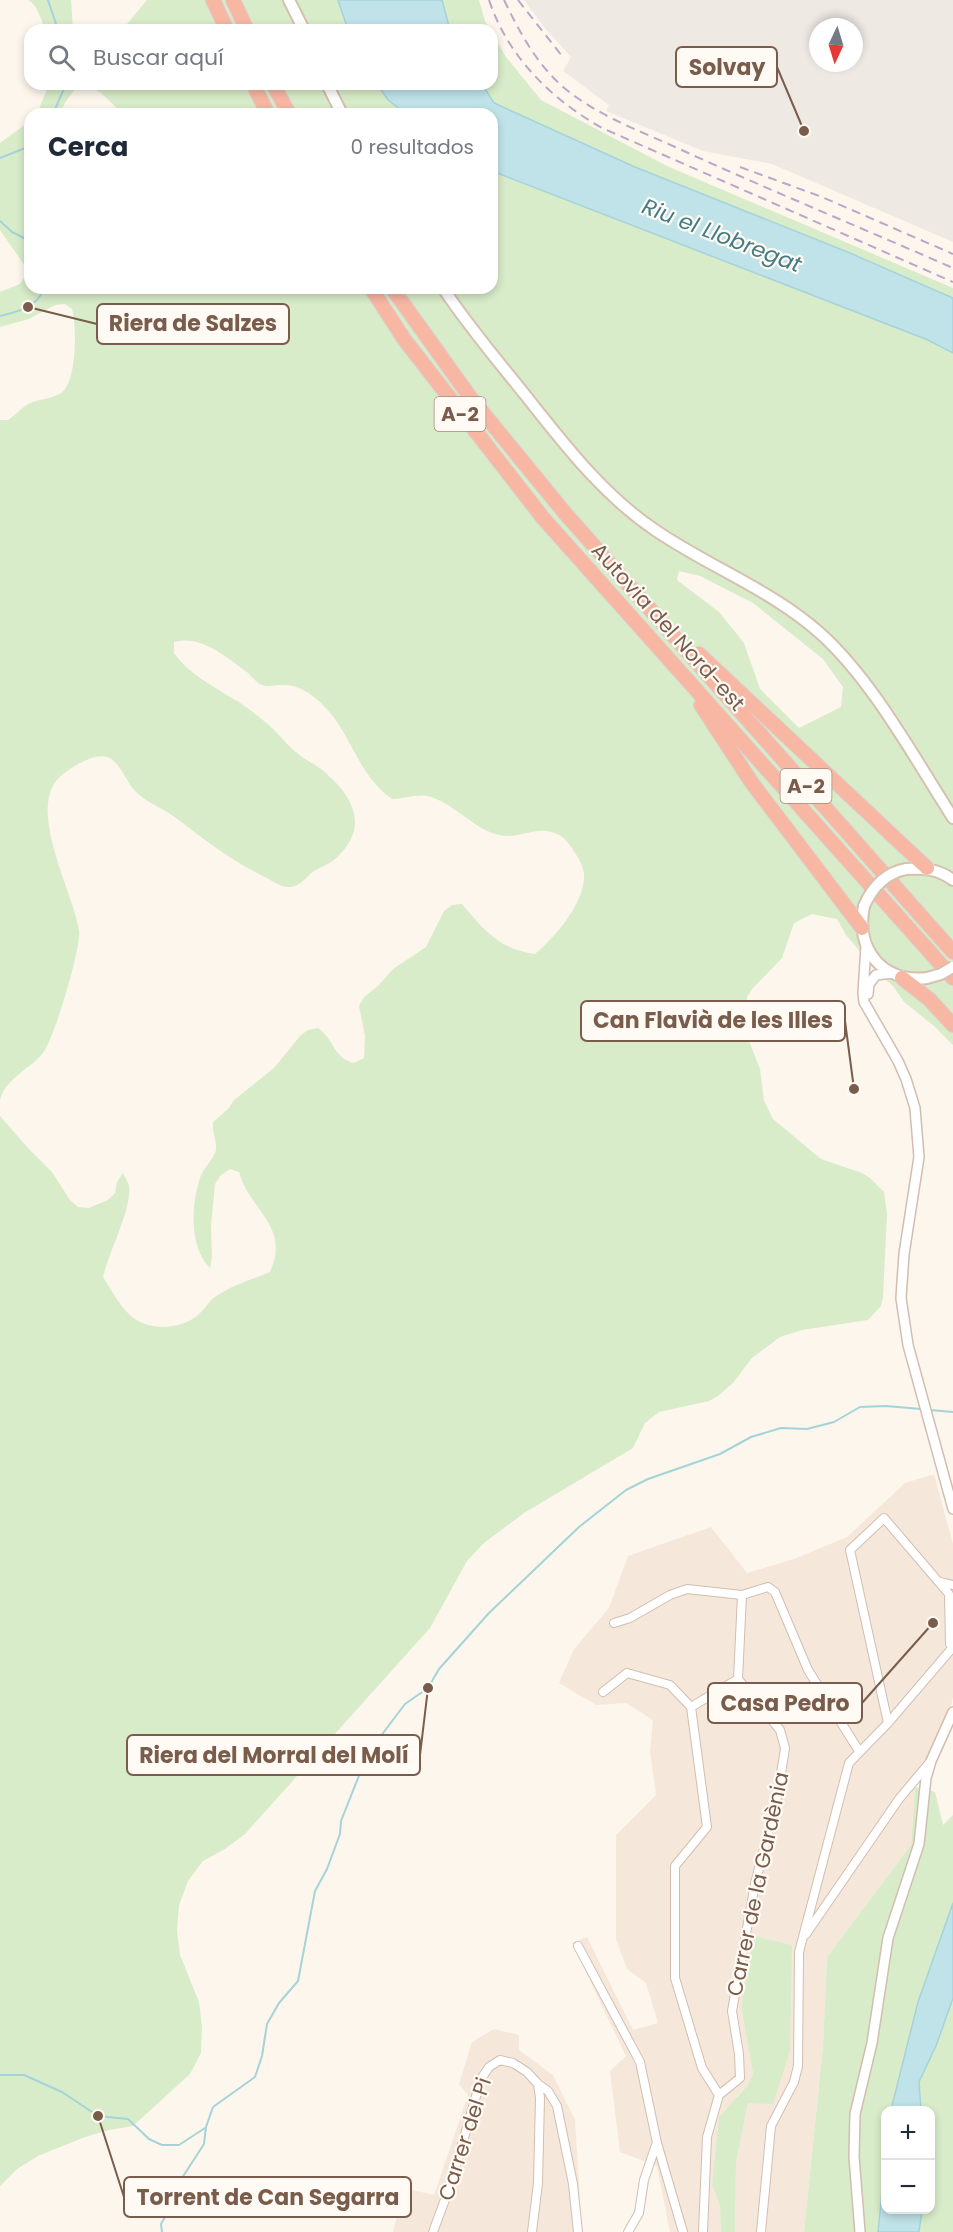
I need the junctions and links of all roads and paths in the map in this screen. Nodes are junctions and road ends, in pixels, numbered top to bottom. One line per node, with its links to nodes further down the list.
1 (213, 0): 4 (highway)
2 (234, 0): 5 (highway)
3 (290, 0): 6 (main road)
4 (224, 24)
5 (244, 24)
6 (301, 24)
7 (256, 90): 10 (highway)
8 (276, 90): 11 (highway)
9 (330, 90): 12 (main road)
10 (265, 108)
11 (286, 108)
12 (339, 108)
13 (374, 294): 17 (highway, Autovia del Nord-est / A-2)
14 (396, 294): 16 (highway, Autovia del Nord-est / A-2)
15 (447, 294): 18 (main road)
16 (659, 620): 19 (highway); 23 (highway, Autovia del Nord-est / A-2)
17 (687, 680): 21 (highway); 26 (highway, Autovia del Nord-est / A-2)
18 (953, 818)
19 (927, 868): 20 (main road); 21 (main road, bridge)
20 (951, 876)
21 (862, 928): 22 (main road)
22 (866, 946): 25 (main road); 27 (street)
23 (953, 952)
24 (953, 967): 25 (main road, bridge)
25 (897, 975): 27 (street); 28 (highway)
26 (953, 978)
27 (870, 1011): 29 (street)
28 (953, 1025)
29 (953, 1509)
30 (940, 1582): 31 (street); 34 (street); 39 (street)
31 (953, 1583)
32 (742, 1595): 33 (street); 35 (street); 40 (street)
33 (614, 1623)
34 (951, 1646): 39 (street)
35 (738, 1679): 37 (street); 45 (street, Carrer de la Gardènia)
36 (603, 1692): 37 (street)
37 (691, 1707): 45 (street)
38 (953, 1712): 41 (street)
39 (888, 1723): 40 (street)
40 (859, 1751): 42 (street)
41 (931, 1761): 42 (street); 54 (street)
42 (803, 1939): 53 (street)
43 (578, 1946): 46 (street)
44 (538, 2084): 47 (street, Carrer del Pi); 48 (street); 49 (street, Carrer del Pi)
45 (719, 2095): 52 (street)
46 (657, 2143): 50 (street); 51 (street)
47 (433, 2232)
48 (532, 2232)
49 (578, 2232)
50 (628, 2232)
51 (683, 2232)
52 (703, 2232)
53 (761, 2232)
54 (860, 2232)

